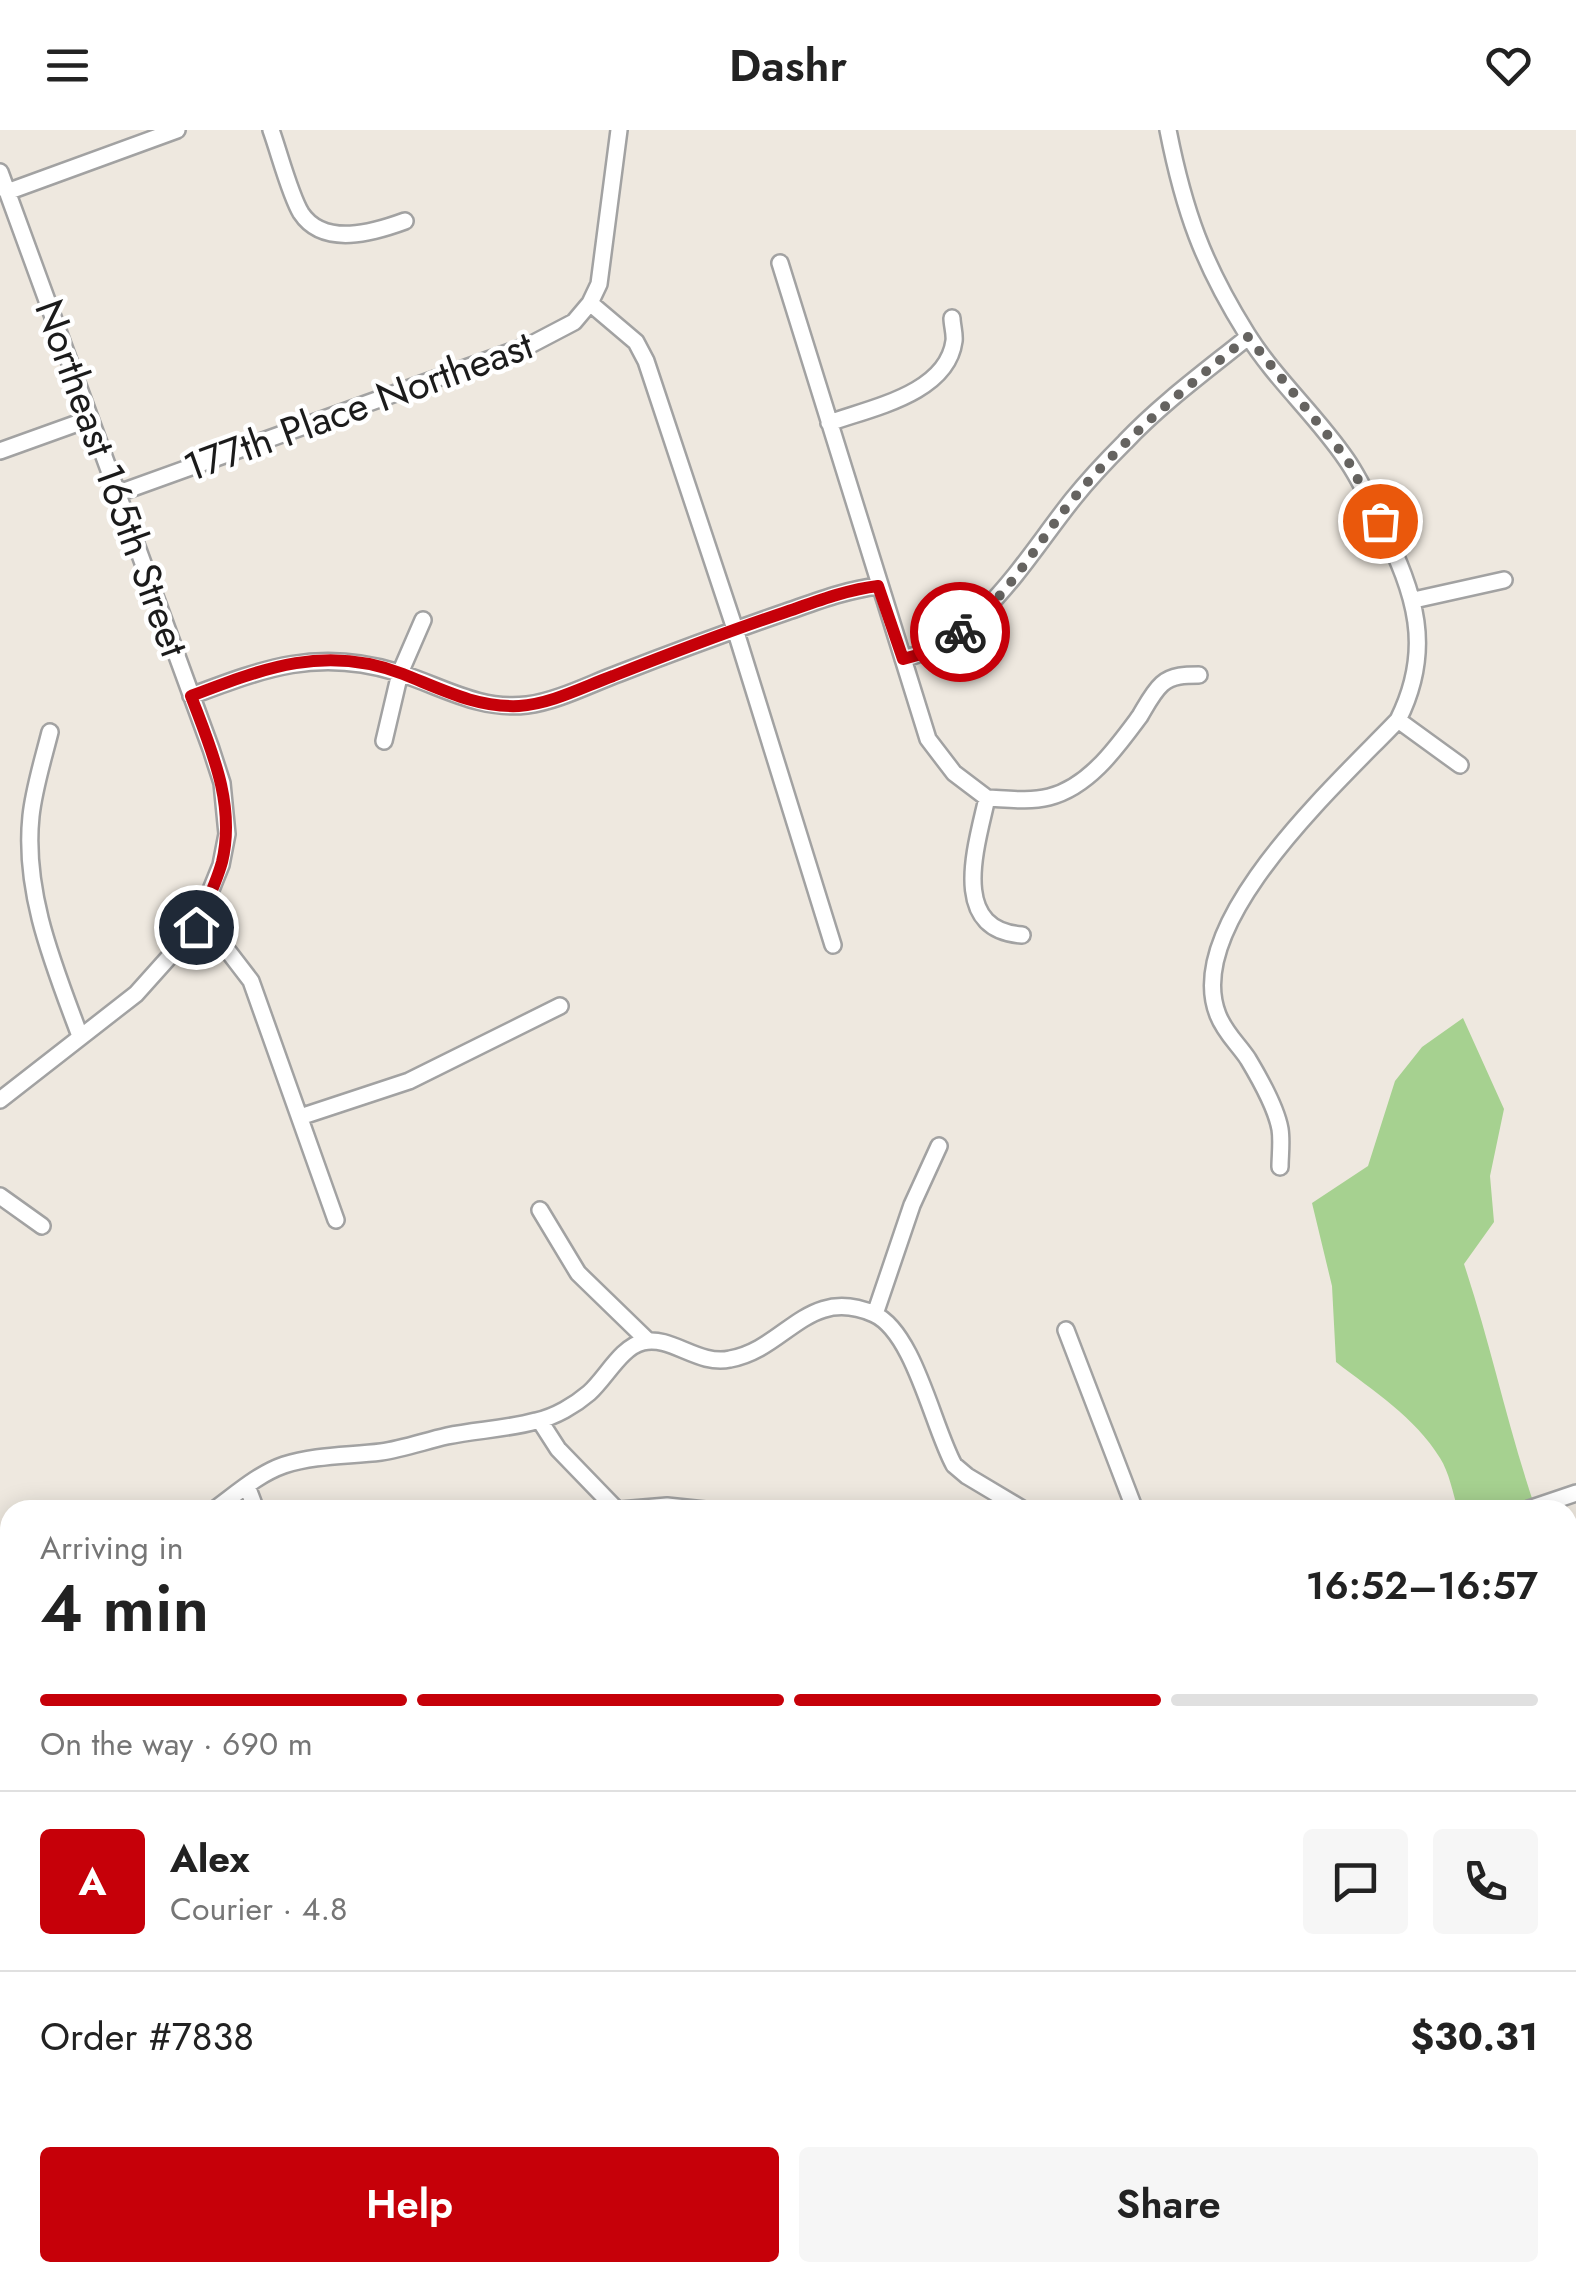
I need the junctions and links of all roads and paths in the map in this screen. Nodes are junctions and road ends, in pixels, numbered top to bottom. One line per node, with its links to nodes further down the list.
1 (177, 130): 6 (street)
2 (271, 130): 7 (street)
3 (619, 130): 9 (street)
4 (1168, 130): 11 (street)
5 (0, 172): 6 (street, Northeast 165th Street)
6 (7, 192): 12 (street, Northeast 165th Street)
7 (405, 220)
8 (780, 263): 13 (street)
9 (590, 303): 15 (street, 177th Place Northeast); 20 (street)
10 (952, 318): 13 (street)
11 (1248, 337): 18 (street); 21 (street)
12 (89, 418): 14 (street); 15 (street, Northeast 165th Street)
13 (829, 423): 17 (street)
14 (0, 451)
15 (116, 494): 24 (street, Northeast 165th Street)
16 (1504, 580): 18 (street)
17 (878, 586): 20 (street); 21 (street)
18 (1414, 600): 25 (street)
19 (423, 620): 22 (street)
20 (735, 629): 22 (street); 32 (street)
21 (903, 659): 29 (street)
22 (400, 673): 24 (street); 27 (street)
23 (1199, 675): 29 (street)
24 (191, 696): 30 (street, Northeast 165th Street)
25 (1398, 720): 28 (street); 38 (street)
26 (50, 732): 34 (street)
27 (384, 741)
28 (1460, 766)
29 (988, 798): 31 (street)
30 (196, 927): 34 (street, Northeast 165th Street); 36 (street)
31 (1022, 936)
32 (832, 945)
33 (560, 1006): 36 (street)
34 (80, 1036): 35 (street, Northeast 165th Street)
35 (0, 1100)
36 (300, 1118): 41 (street)
37 (938, 1146): 43 (street)
38 (1280, 1168)
39 (0, 1196): 42 (street)
40 (540, 1210): 45 (street)
41 (336, 1220)
42 (42, 1226)
43 (875, 1314): 45 (street); 51 (street)
44 (1066, 1330): 52 (street)
45 (647, 1340): 46 (street)
46 (540, 1421): 47 (street); 50 (street)
47 (247, 1486): 48 (street); 49 (street)
48 (228, 1500)
49 (252, 1500)
50 (609, 1500)
51 (1007, 1500)
52 (1131, 1500)

